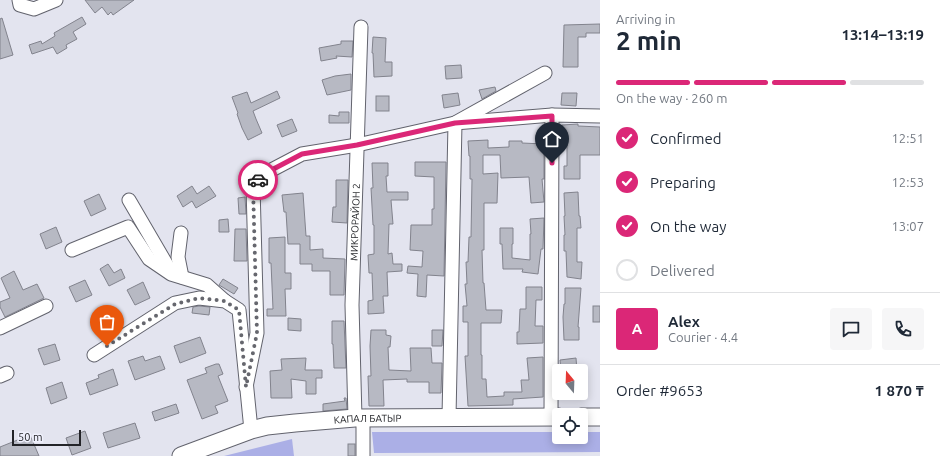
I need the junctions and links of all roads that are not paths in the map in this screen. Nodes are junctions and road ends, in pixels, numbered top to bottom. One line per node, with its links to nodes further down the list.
1 (19, 0): 2 (street)
2 (56, 0)
3 (361, 27): 8 (street, МИКРОРАЙОН 2)
4 (545, 73): 7 (street)
5 (552, 116): 6 (street); 7 (street); 18 (street)
6 (600, 116)
7 (455, 123): 8 (street); 19 (street)
8 (357, 145): 17 (street); 23 (street, МИКРОРАЙОН 2)
9 (129, 200): 12 (street)
10 (181, 233): 12 (street)
11 (72, 250): 12 (street)
12 (177, 275): 13 (street)
13 (224, 301): 16 (street); 17 (street)
14 (46, 306): 15 (street)
15 (0, 328)
16 (94, 355)
17 (246, 387): 24 (street)
18 (555, 408)
19 (449, 417): 20 (main road, КАПАЛ БАТЫР); 23 (main road, КАПАЛ БАТЫР)
20 (552, 417)
21 (588, 417): 22 (main road)
22 (600, 417)
23 (359, 418): 24 (main road, КАПАЛ БАТЫР); 26 (street, МИКРОРАЙОН 2)
24 (251, 430): 25 (main road, КАПАЛ БАТЫР)
25 (181, 456)
26 (363, 456)

